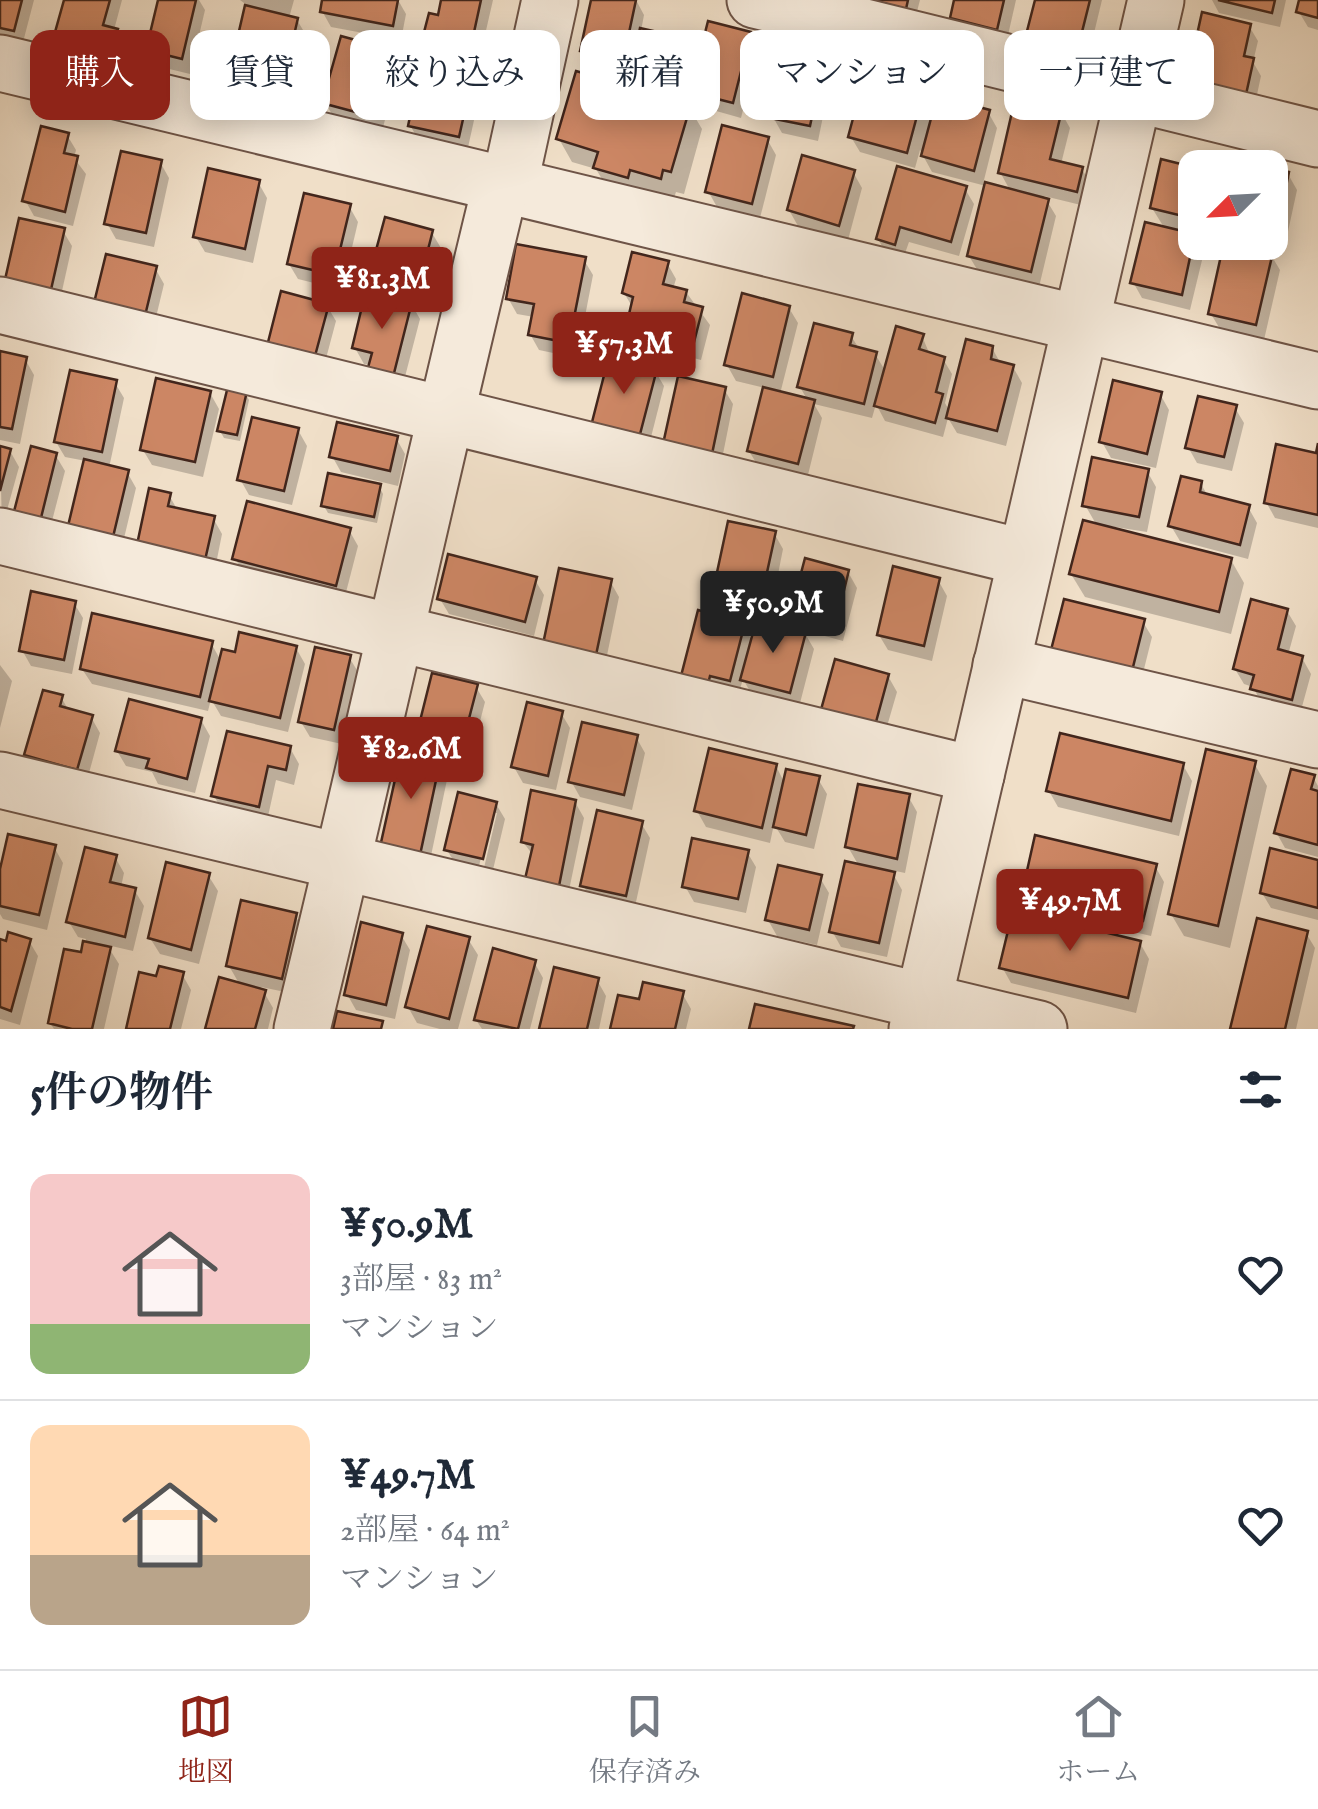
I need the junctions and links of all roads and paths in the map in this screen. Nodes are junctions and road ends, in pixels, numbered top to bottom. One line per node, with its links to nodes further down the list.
1 (550, 0): 10 (street)
2 (755, 0): 6 (street)
3 (1156, 0): 4 (street)
4 (1149, 30)
5 (0, 63): 10 (street)
6 (1004, 63)
7 (1214, 115): 9 (street)
8 (1128, 120): 12 (street)
9 (1318, 139)
10 (505, 185): 12 (street); 14 (street)
11 (0, 306): 14 (street)
12 (1080, 325): 13 (street); 16 (street)
13 (1318, 382)
14 (444, 416): 16 (street); 17 (street)
15 (0, 536): 17 (street)
16 (1026, 558): 18 (street)
17 (395, 634): 20 (street); 22 (street)
18 (1001, 665): 19 (street); 20 (street)
19 (1318, 740)
20 (976, 775): 23 (street)
21 (0, 780): 22 (street)
22 (343, 862): 23 (street); 24 (street)
23 (920, 1015): 25 (street)
24 (302, 1029)
25 (1039, 1029)

